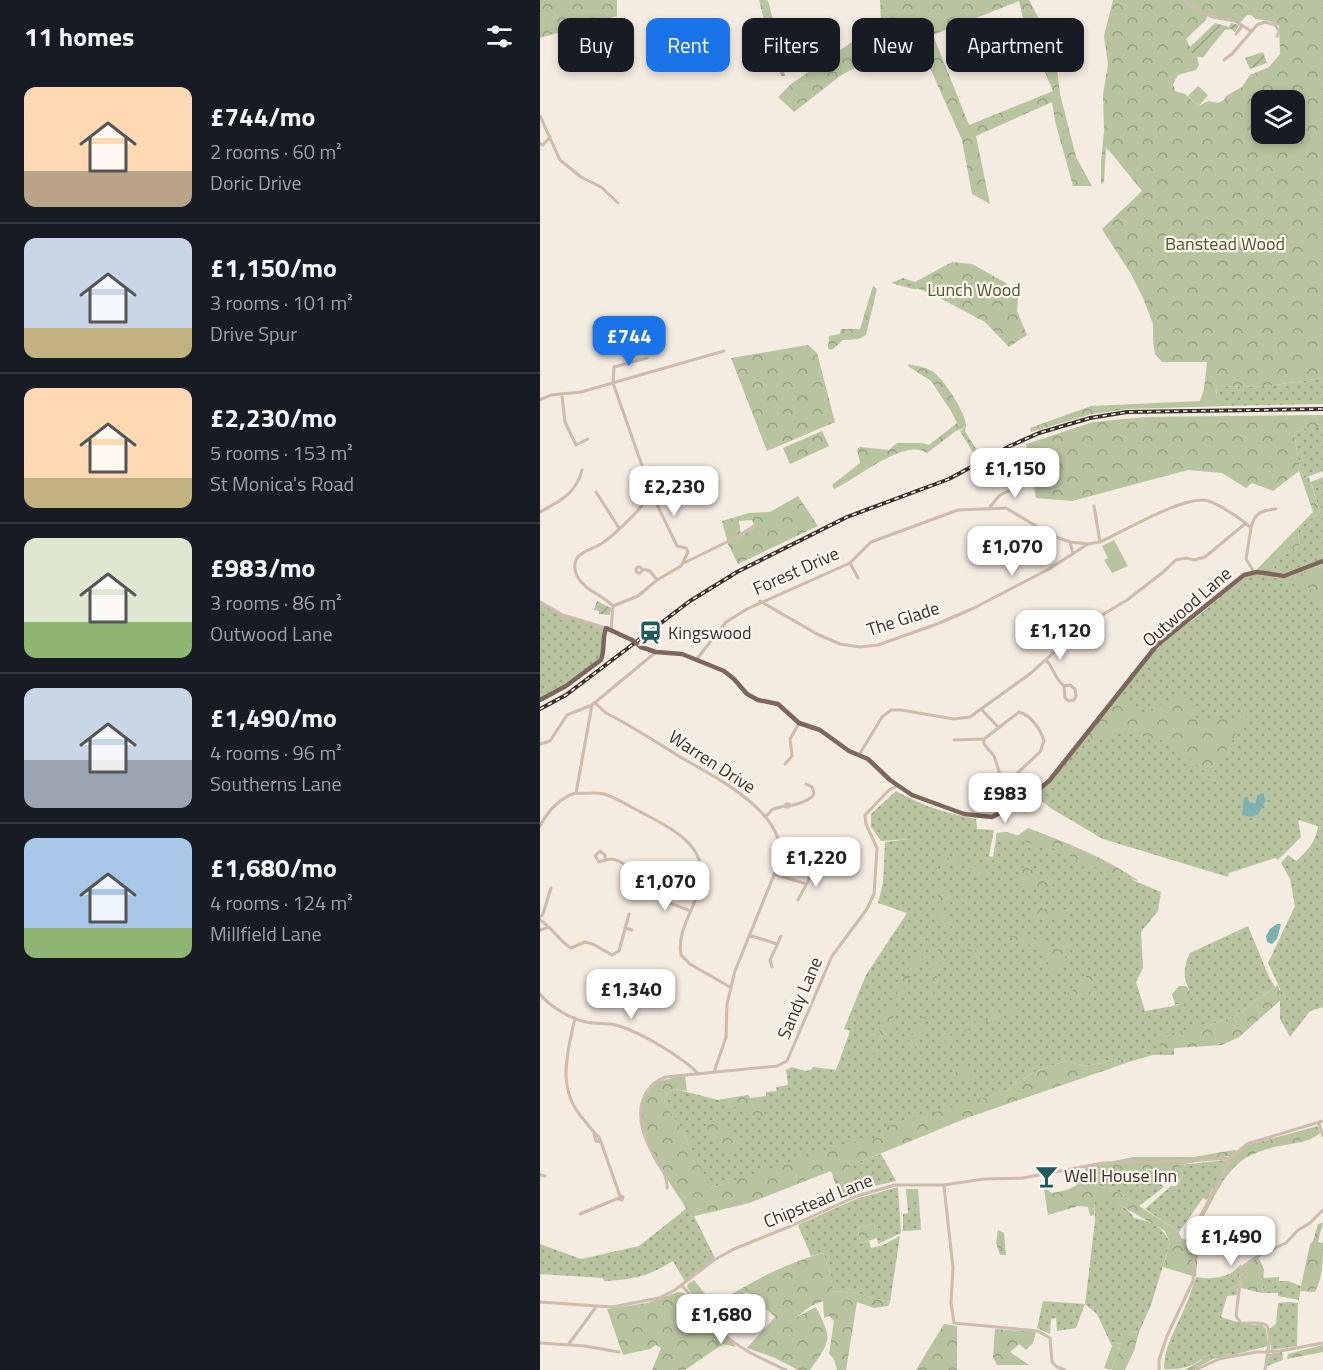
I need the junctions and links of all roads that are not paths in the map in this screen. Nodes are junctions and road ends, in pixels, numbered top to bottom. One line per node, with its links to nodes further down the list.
1 (1184, 0): 2 (street)
2 (1242, 26): 3 (street); 4 (street)
3 (1251, 31): 5 (street); 6 (street)
4 (1236, 34)
5 (1277, 36)
6 (1224, 60)
7 (540, 116): 8 (street)
8 (550, 137): 9 (street); 10 (street)
9 (542, 144): 10 (street)
10 (552, 144): 11 (street)
11 (618, 203)
12 (724, 351): 14 (street)
13 (647, 358): 14 (street)
14 (613, 383): 15 (street); 21 (street)
15 (562, 395): 16 (street); 17 (street)
16 (540, 400)
17 (588, 439)
18 (582, 470): 25 (street)
19 (1030, 481): 23 (street)
20 (596, 492): 28 (street)
21 (652, 494): 28 (street); 36 (street)
22 (1094, 506): 31 (street)
23 (990, 507): 30 (street, Forest Drive); 35 (street, Forest Drive)
24 (1276, 509): 29 (street)
25 (540, 512)
26 (1246, 523): 29 (street, The Glade); 31 (street, The Glade); 47 (street)
27 (754, 526): 36 (street)
28 (619, 528): 43 (street)
29 (1251, 528): 38 (street)
30 (1070, 542): 32 (street, Forest Drive); 33 (street)
31 (1100, 542): 32 (street, The Glade)
32 (1088, 544): 33 (street, The Glade)
33 (1073, 554): 41 (street, The Glade)
34 (1323, 561): 38 (main road, Outwood Lane)
35 (850, 563): 39 (street); 41 (street, Forest Drive)
36 (683, 564): 40 (street)
37 (642, 569): 40 (street)
38 (1254, 572): 62 (main road, Outwood Lane)
39 (858, 578)
40 (657, 580): 43 (street)
41 (760, 601): 46 (street, Forest Drive)
42 (540, 602): 44 (street)
43 (613, 606): 44 (street)
44 (609, 629): 45 (main road, Outwood Lane, bridge); 49 (main road)
45 (656, 652): 46 (main road, Outwood Lane); 50 (street)
46 (696, 660): 52 (main road, Outwood Lane)
47 (1046, 660): 48 (street); 51 (street)
48 (1064, 686): 48 (street)
49 (540, 700)
50 (593, 704): 56 (street); 65 (street); 66 (street, Warren Drive)
51 (982, 710): 53 (street); 57 (street)
52 (799, 723): 57 (main road, Outwood Lane); 58 (street)
53 (998, 727): 54 (street); 60 (street)
54 (984, 739): 55 (street); 60 (street)
55 (954, 740)
56 (540, 744)
57 (859, 755): 59 (main road, Outwood Lane)
58 (785, 764)
59 (890, 780): 62 (main road, Outwood Lane); 64 (street)
60 (1002, 780): 63 (street)
61 (806, 784): 66 (street)
62 (897, 786): 64 (street, Sandy Lane)
63 (989, 788)
64 (889, 790): 90 (street, Sandy Lane)
65 (576, 793): 67 (street); 76 (street)
66 (765, 817): 70 (street, Warren Drive)
67 (540, 826)
68 (605, 858): 76 (street)
69 (816, 866): 71 (street)
70 (774, 874): 71 (street); 83 (street, Warren Drive)
71 (806, 884): 75 (street)
72 (550, 888): 73 (street)
73 (548, 894): 74 (street); 78 (street)
74 (554, 896)
75 (798, 900)
76 (691, 911): 87 (street)
77 (629, 914): 80 (street)
78 (540, 919): 79 (street)
79 (549, 927): 80 (street); 81 (street)
80 (625, 928): 82 (street)
81 (540, 930)
82 (632, 930)
83 (748, 935): 85 (street); 87 (street, Warren Drive)
84 (781, 936): 85 (street)
85 (777, 944): 86 (street)
86 (772, 967)
87 (730, 987): 90 (street, Warren Drive)
88 (540, 994): 89 (street)
89 (575, 1018): 91 (street); 99 (street)
90 (714, 1072): 91 (street, Sandy Lane)
91 (699, 1074): 97 (street, Sandy Lane)
92 (1323, 1121): 93 (street)
93 (1319, 1124): 94 (street); 95 (street)
94 (1323, 1136)
95 (1231, 1158): 96 (street, Chipstead Lane); 111 (street)
96 (944, 1185): 100 (street, Chipstead Lane); 108 (street)
97 (667, 1188)
98 (1323, 1210): 106 (street)
99 (580, 1214)
100 (682, 1286): 102 (street, Chipstead Lane); 109 (street)
101 (540, 1302): 102 (street, Chipstead Lane)
102 (596, 1306): 105 (street)
103 (540, 1343): 105 (street)
104 (1323, 1343): 106 (street)
105 (568, 1345): 107 (street)
106 (1268, 1351): 112 (street); 113 (street)
107 (619, 1352)
108 (1057, 1369): 110 (street)
109 (786, 1370)
110 (1065, 1370)
111 (1159, 1370)
112 (1195, 1370)
113 (1265, 1370)

